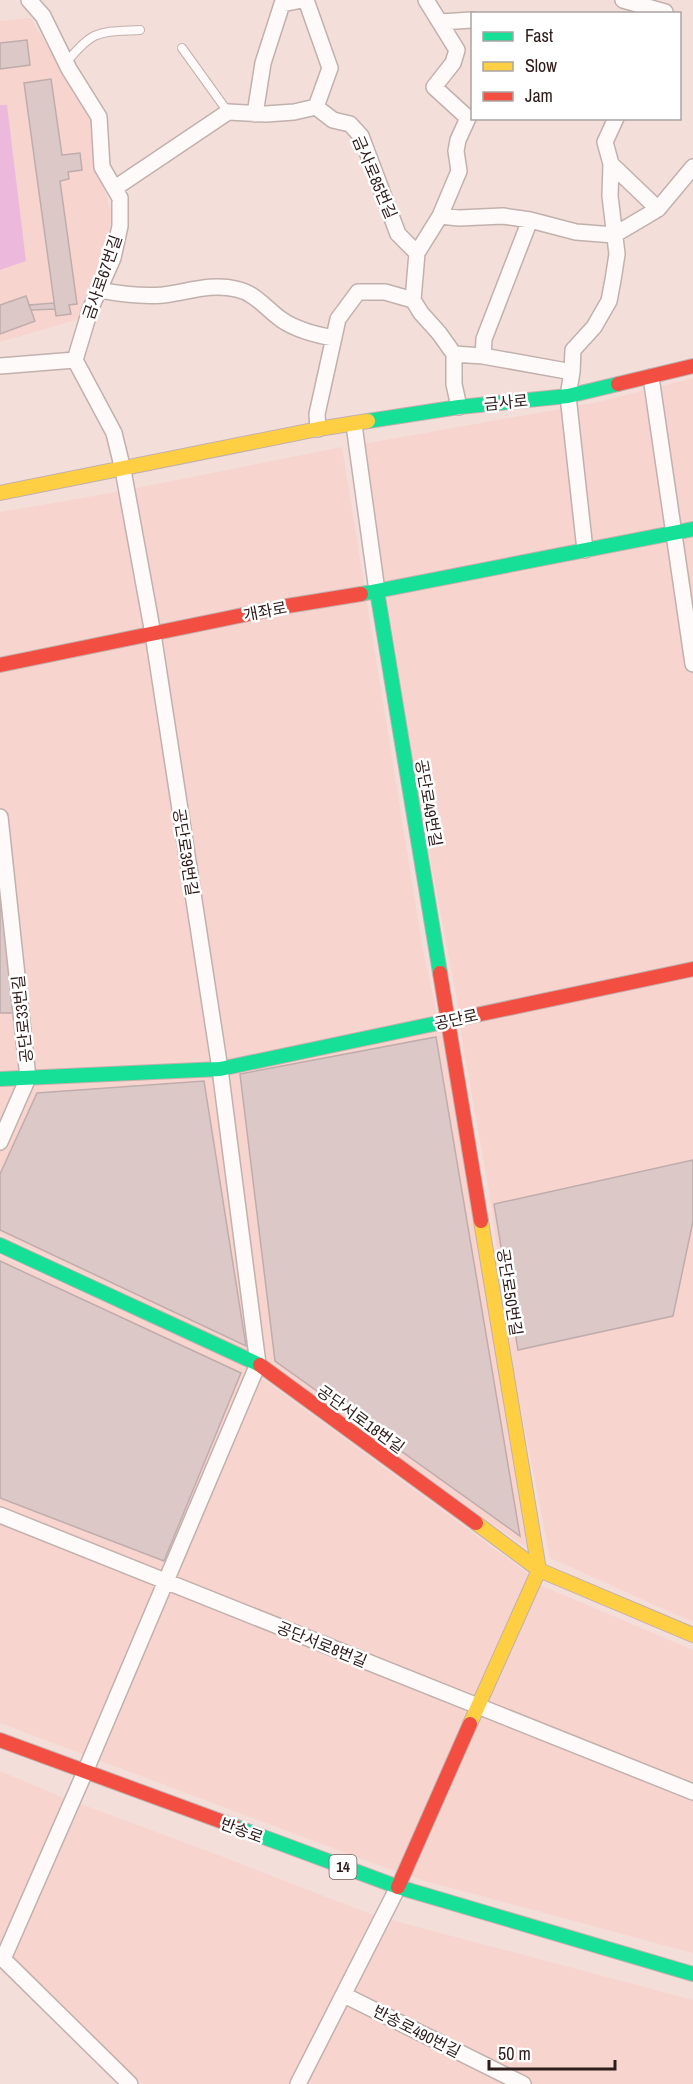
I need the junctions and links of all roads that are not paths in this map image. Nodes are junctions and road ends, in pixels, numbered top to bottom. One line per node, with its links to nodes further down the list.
1 (29, 0): 10 (street, 금사로67번길)
2 (304, 0): 11 (street); 13 (street)
3 (426, 0): 7 (street)
4 (623, 0): 5 (street)
5 (666, 9)
6 (471, 20): 7 (street)
7 (440, 22): 19 (street)
8 (140, 30): 10 (lane)
9 (183, 48): 12 (lane)
10 (66, 63): 17 (street, 금사로67번길)
11 (316, 107): 13 (street); 22 (street, 금사로85번길)
12 (228, 112): 13 (street); 17 (street)
13 (255, 114)
14 (615, 120): 15 (street)
15 (611, 164): 18 (street); 21 (street)
16 (693, 167): 18 (street)
17 (115, 188): 23 (street, 금사로67번길)
18 (658, 208): 21 (street)
19 (440, 216): 20 (street); 22 (street)
20 (530, 220): 21 (street); 27 (street)
21 (614, 235): 31 (street)
22 (417, 253): 24 (street)
23 (99, 290): 25 (street); 28 (street, 금사로67번길)
24 (412, 300): 25 (street); 26 (street)
25 (334, 338): 36 (street)
26 (454, 354): 27 (street); 34 (street)
27 (483, 356): 31 (street)
28 (75, 360): 29 (street); 37 (street)
29 (0, 366)
30 (693, 366): 32 (street, 금사로)
31 (572, 372): 33 (street)
32 (651, 377): 33 (street, 금사로); 40 (street)
33 (568, 396): 34 (street, 금사로); 41 (street)
34 (459, 407): 35 (street, 금사로)
35 (354, 425): 36 (street, 금사로); 42 (street)
36 (318, 429): 37 (street, 금사로)
37 (123, 470): 38 (street, 금사로); 43 (street)
38 (0, 494)
39 (693, 529): 40 (street, 개좌로)
40 (672, 532): 41 (street, 개좌로); 44 (street)
41 (585, 550): 42 (street, 개좌로)
42 (377, 591): 43 (street, 개좌로); 48 (street, 공단로49번길)
43 (153, 634): 45 (street, 개좌로); 49 (street, 공단로39번길)
44 (693, 664)
45 (0, 665)
46 (0, 817): 50 (street, 공단로33번길)
47 (693, 969): 48 (street, 공단로)
48 (449, 1020): 49 (street, 공단로); 56 (street, 공단로50번길)
49 (220, 1069): 50 (street, 공단로); 54 (street)
50 (28, 1078): 51 (street, 공단로); 52 (street)
51 (0, 1079)
52 (0, 1142)
53 (0, 1245): 54 (street, 공단서로18번길)
54 (258, 1364): 56 (street, 공단서로18번길); 57 (street)
55 (0, 1515): 57 (street, 공단서로8번길)
56 (539, 1570): 58 (street, 공단서로18번길); 59 (street)
57 (166, 1581): 59 (street, 공단서로8번길); 61 (street)
58 (693, 1635)
59 (478, 1706): 62 (street, 공단서로8번길); 63 (street)
60 (0, 1740): 61 (street, 반송로 / 14)
61 (85, 1772): 63 (street, 반송로 / 14); 64 (street)
62 (693, 1792)
63 (398, 1887): 65 (street, 반송로 / 14); 66 (street)
64 (1, 1958): 67 (street)
65 (693, 1974)
66 (344, 1995): 68 (street); 69 (street, 반송로490번길)
67 (130, 2084)
68 (298, 2084)
69 (523, 2084)

